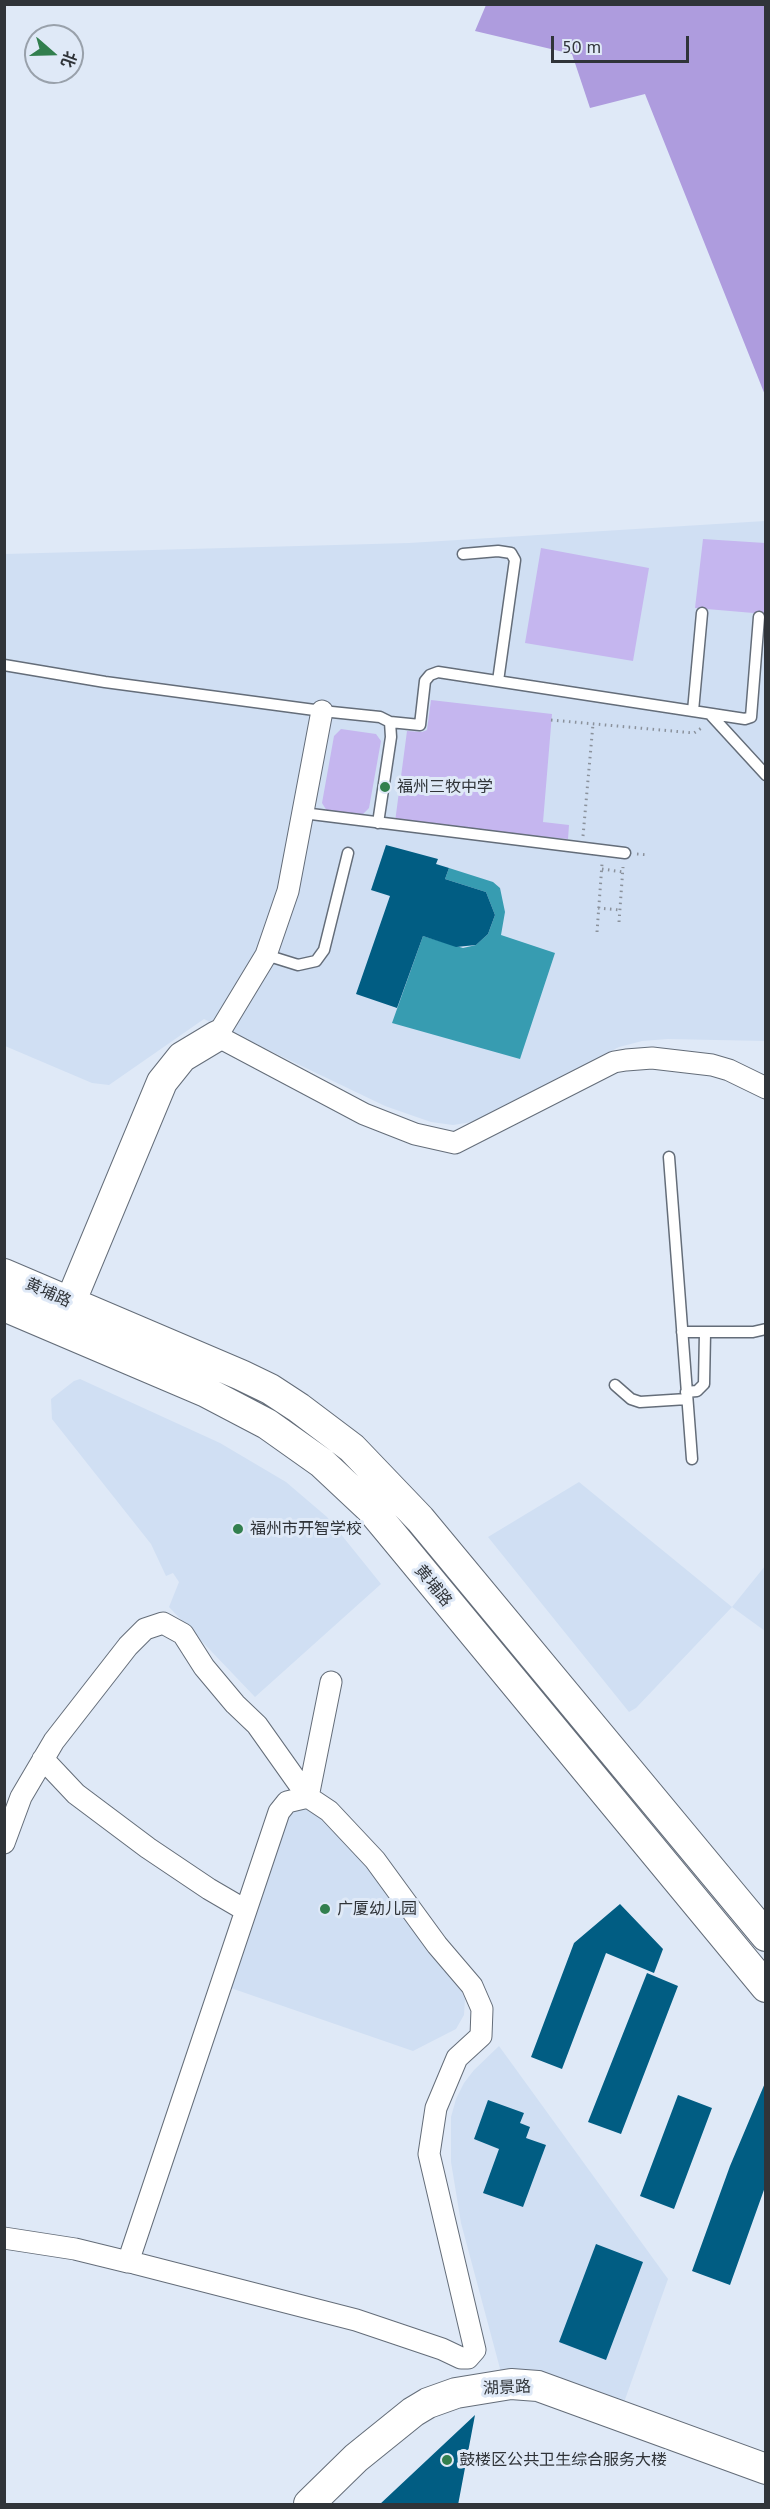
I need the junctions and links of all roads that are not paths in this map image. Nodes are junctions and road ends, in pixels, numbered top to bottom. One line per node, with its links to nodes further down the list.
1 (463, 554): 5 (lane)
2 (702, 613): 7 (lane)
3 (759, 617): 8 (lane)
4 (4, 664): 6 (lane)
5 (498, 681): 7 (lane); 9 (lane)
6 (322, 711): 9 (lane); 11 (street)
7 (693, 711): 8 (lane)
8 (713, 717): 10 (lane)
9 (390, 722): 12 (lane)
10 (765, 775)
11 (303, 813): 12 (lane); 15 (street)
12 (378, 823): 14 (lane)
13 (348, 853): 15 (lane)
14 (625, 853)
15 (266, 955): 16 (street)
16 (217, 1036): 17 (street); 20 (main road)
17 (765, 1088)
18 (669, 1157): 23 (lane)
19 (4, 1274): 20 (main road, 黄埔路)
20 (70, 1303): 33 (main road, 黄埔路)
21 (4, 1306): 34 (main road, 黄埔路)
22 (765, 1329): 24 (lane)
23 (682, 1332): 24 (lane); 26 (lane)
24 (705, 1333): 26 (lane)
25 (615, 1385): 26 (lane)
26 (686, 1395): 27 (lane)
27 (692, 1459)
28 (331, 1682): 30 (street)
29 (43, 1760): 30 (street); 31 (street); 32 (street)
30 (308, 1797): 32 (street); 36 (street)
31 (4, 1843)
32 (245, 1910): 36 (street)
33 (765, 1936)
34 (765, 1987)
35 (4, 2238): 36 (street)
36 (128, 2262)
37 (765, 2469): 38 (main road, 湖景路)
38 (309, 2505)

